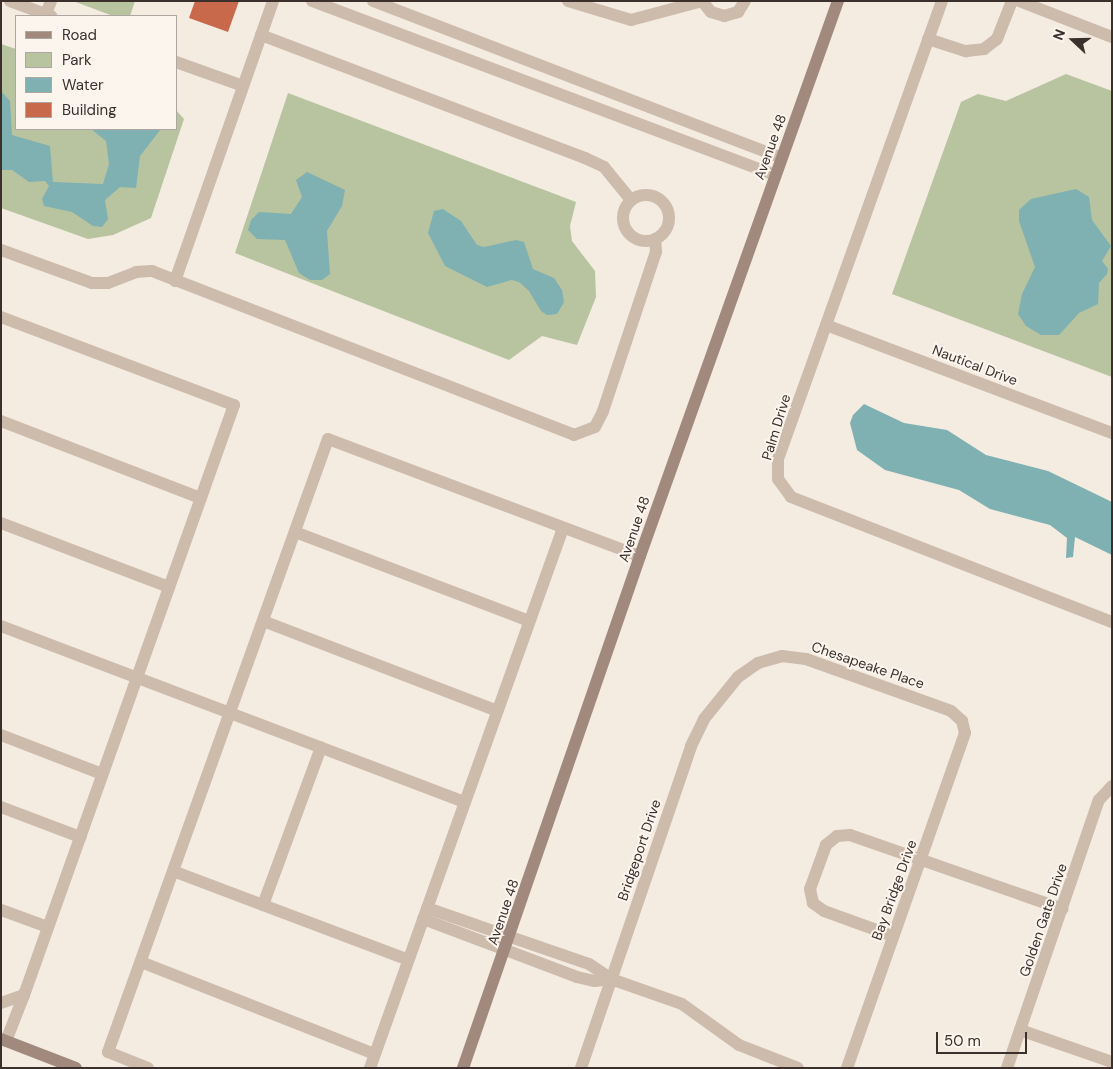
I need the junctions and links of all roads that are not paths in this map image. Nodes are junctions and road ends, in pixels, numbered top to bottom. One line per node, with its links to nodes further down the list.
1 (10, 1): 13 (street)
2 (51, 1): 13 (street)
3 (273, 1): 14 (street)
4 (312, 1): 20 (street)
5 (373, 1): 19 (street)
6 (568, 1): 7 (street)
7 (702, 1): 8 (street)
8 (745, 1)
9 (838, 1): 19 (main road, Avenue 48)
10 (942, 1): 16 (street, Palm Drive)
11 (1012, 1): 16 (street)
12 (1019, 1): 15 (street)
13 (48, 15)
14 (261, 35): 18 (street); 21 (street)
15 (1112, 37)
16 (928, 39): 26 (street, Palm Drive)
17 (178, 63): 18 (street)
18 (243, 86): 24 (street)
19 (782, 158): 20 (main road, Avenue 48)
20 (776, 175): 33 (main road, Avenue 48)
21 (631, 200): 22 (street); 22 (street)
22 (655, 239): 24 (street)
23 (1, 250): 24 (street)
24 (175, 280)
25 (1, 317): 29 (street)
26 (826, 325): 28 (street, Nautical Drive); 37 (street, Palm Drive)
27 (1, 421): 29 (street)
28 (1112, 434)
29 (201, 498): 34 (street)
30 (1, 523): 34 (street)
31 (562, 528): 32 (street); 33 (street); 35 (street)
32 (295, 532): 35 (street); 36 (street)
33 (640, 556): 59 (main road, Avenue 48)
34 (169, 587): 40 (street)
35 (529, 621): 41 (street)
36 (263, 622): 41 (street); 42 (street)
37 (1112, 622)
38 (1, 626): 40 (street)
39 (758, 663): 43 (street, Chesapeake Place); 65 (street, Bridgeport Drive)
40 (137, 677): 42 (street); 46 (street)
41 (497, 710): 48 (street)
42 (230, 713): 45 (street); 52 (street)
43 (962, 721): 51 (street, Bay Bridge Drive)
44 (1, 735): 46 (street)
45 (321, 747): 48 (street); 53 (street)
46 (102, 774): 50 (street)
47 (1112, 786): 54 (street, Golden Gate Drive)
48 (465, 802): 56 (street)
49 (1, 807): 50 (street)
50 (80, 837): 57 (street)
51 (920, 860): 54 (street); 58 (street, Bay Bridge Drive); 58 (street)
52 (174, 871): 53 (street); 62 (street)
53 (263, 905): 61 (street)
54 (1063, 909): 68 (street, Golden Gate Drive)
55 (1, 910): 57 (street)
56 (425, 914): 59 (street); 60 (street); 61 (street)
57 (48, 927): 66 (street)
58 (893, 936): 78 (street, Bay Bridge Drive)
59 (510, 937): 60 (main road, Avenue 48); 63 (street)
60 (500, 949): 64 (street); 75 (main road, Avenue 48)
61 (408, 960): 70 (street)
62 (141, 962): 70 (street); 73 (street)
63 (582, 962): 64 (street); 65 (street)
64 (577, 977): 65 (street)
65 (611, 979): 76 (street, Bridgeport Drive); 77 (street)
66 (24, 995): 67 (street); 69 (street)
67 (1, 1003)
68 (1020, 1030): 71 (street); 79 (street, Golden Gate Drive)
69 (4, 1040): 72 (main road)
70 (375, 1054): 74 (street)
71 (1112, 1062)
72 (76, 1068)
73 (148, 1068)
74 (370, 1068)
75 (463, 1068)
76 (581, 1068)
77 (798, 1068)
78 (847, 1068)
79 (1007, 1068)

